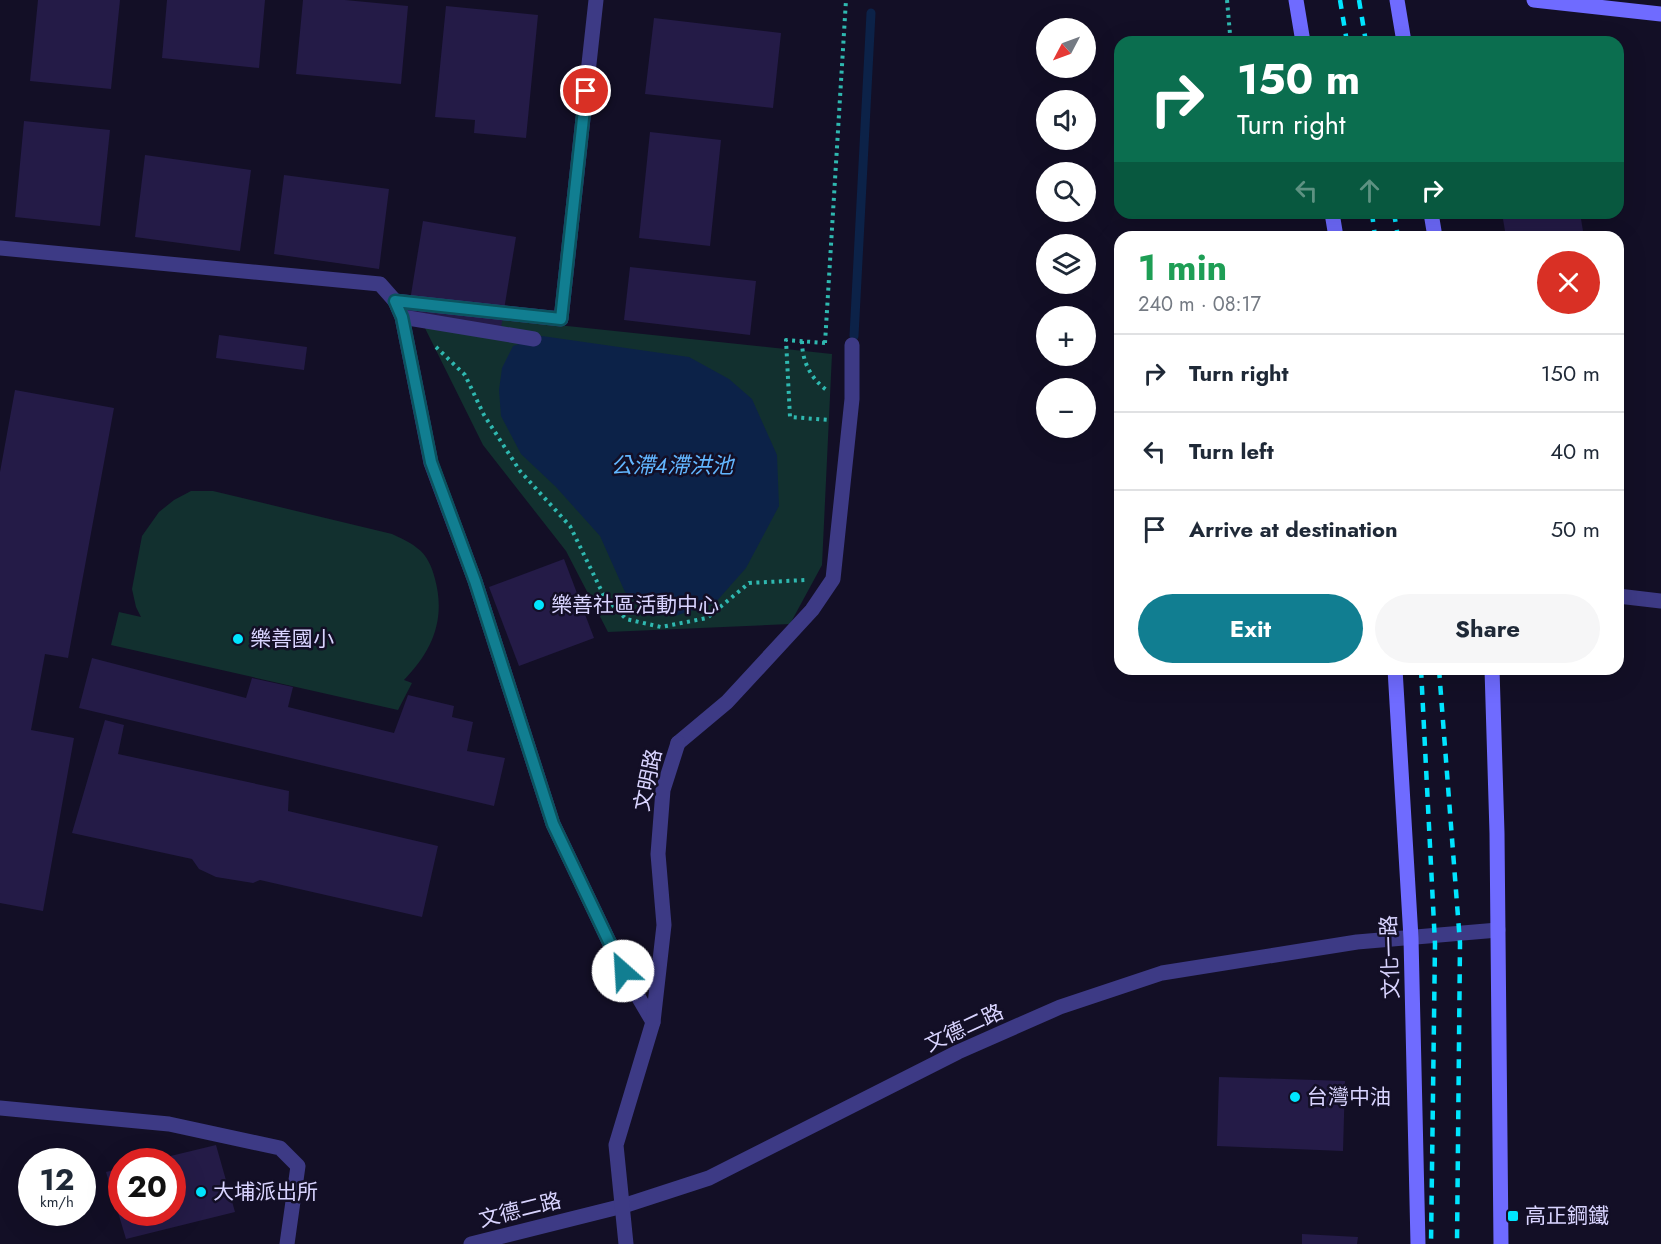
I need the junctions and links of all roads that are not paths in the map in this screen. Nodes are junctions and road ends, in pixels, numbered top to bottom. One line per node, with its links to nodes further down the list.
1 (596, 0): 9 (street)
2 (1296, 0): 6 (street)
3 (1397, 0): 7 (street)
4 (1534, 0): 5 (street)
5 (1661, 14)
6 (1303, 36)
7 (1403, 36)
8 (0, 248): 9 (street)
9 (395, 301): 10 (street)
10 (403, 324): 11 (street); 19 (street)
11 (534, 339)
12 (852, 345): 19 (street, 文明路)
13 (1624, 597): 14 (street)
14 (1661, 601)
15 (1395, 675): 18 (street, 文化一路)
16 (1492, 675): 17 (street)
17 (1498, 930): 18 (street, 文德二路); 26 (street)
18 (1411, 938): 21 (street, 文德二路); 25 (street, 文化一路)
19 (652, 1022): 21 (street, 文明路)
20 (0, 1108): 22 (street)
21 (623, 1206): 23 (street, 文德二路); 24 (street, 文明路)
22 (287, 1244)
23 (471, 1244)
24 (627, 1244)
25 (1418, 1244)
26 (1501, 1244)

